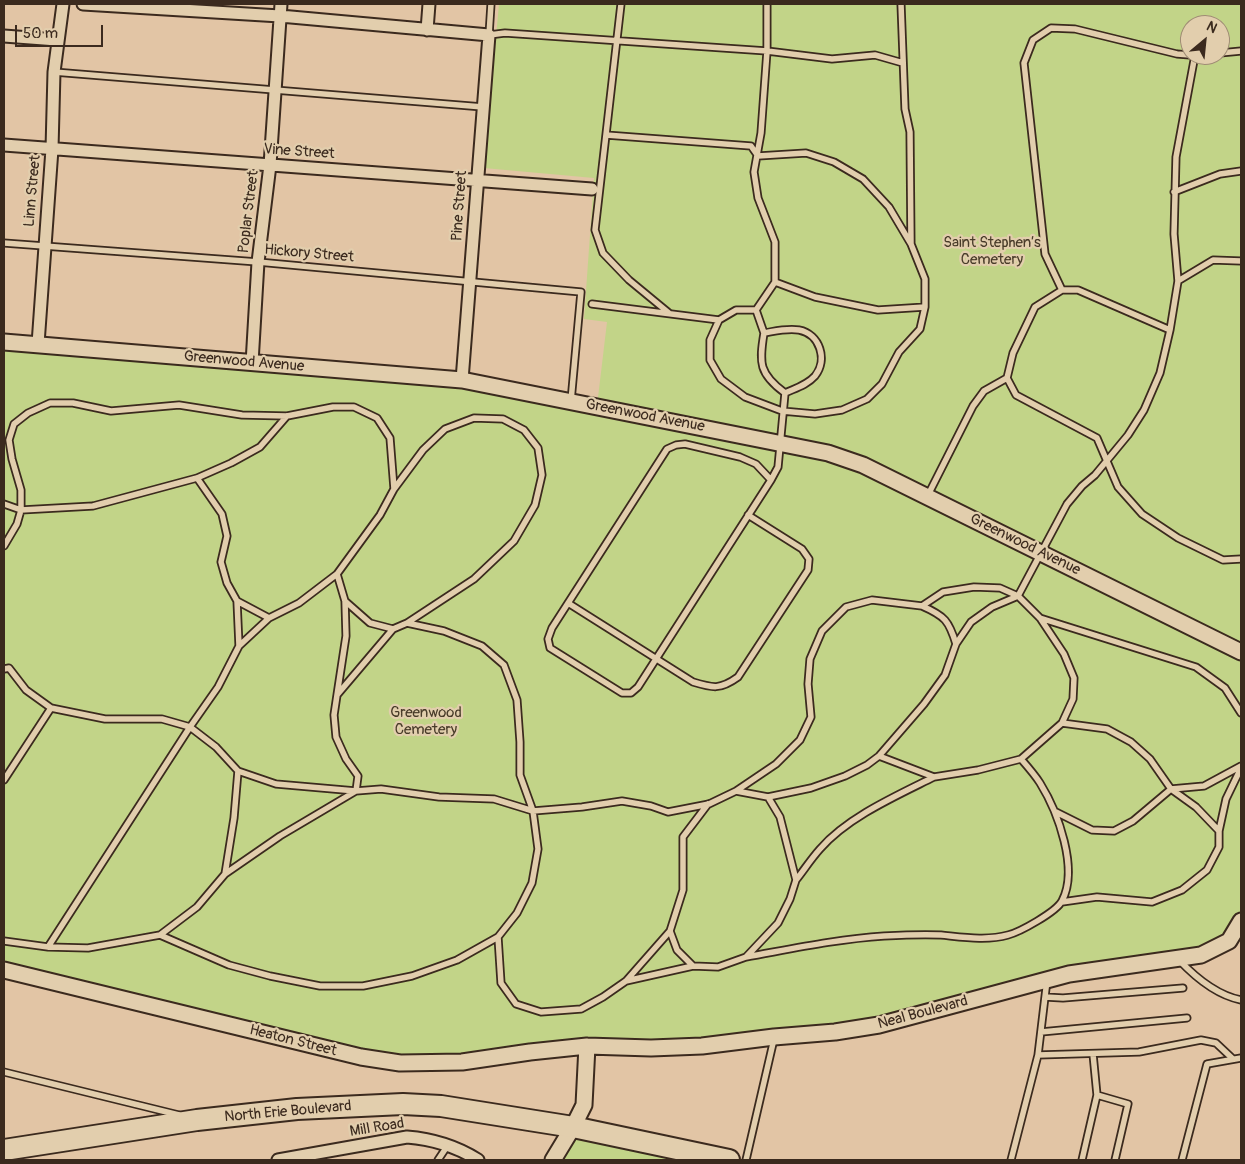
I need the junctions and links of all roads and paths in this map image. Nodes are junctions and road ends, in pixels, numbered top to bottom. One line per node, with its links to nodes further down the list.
1 (63, 4): 14 (street, Linn Street)
2 (83, 4): 9 (street)
3 (281, 4): 10 (street, Poplar Street)
4 (429, 4): 11 (street)
5 (491, 4): 12 (lane)
6 (621, 4): 15 (lane)
7 (767, 4): 16 (lane)
8 (901, 4): 18 (lane)
9 (137, 5): 10 (street)
10 (280, 16): 11 (street); 21 (street, Poplar Street)
11 (427, 30): 12 (street)
12 (489, 35): 15 (lane); 22 (street, Pine Street)
13 (4, 36): 14 (street)
14 (57, 40): 20 (street, Linn Street)
15 (617, 41): 16 (lane); 23 (lane)
16 (767, 50): 18 (lane); 26 (lane)
17 (1180, 54): 40 (lane)
18 (903, 63): 33 (lane)
19 (1191, 65): 31 (lane)
20 (54, 72): 21 (lane); 25 (street, Linn Street)
21 (275, 90): 22 (lane); 27 (street, Poplar Street)
22 (483, 107): 29 (street, Pine Street)
23 (606, 135): 26 (lane); 44 (lane)
24 (4, 145): 25 (street, Vine Street)
25 (52, 149): 27 (street, Vine Street); 34 (street, Linn Street)
26 (758, 156): 33 (lane); 39 (lane)
27 (270, 165): 29 (street, Vine Street); 36 (street, Poplar Street)
28 (1241, 171): 31 (lane)
29 (477, 180): 30 (street, Vine Street); 38 (street, Pine Street)
30 (592, 189)
31 (1174, 192): 37 (lane)
32 (4, 243): 34 (lane, Hickory Street)
33 (911, 244): 42 (lane)
34 (44, 247): 36 (lane, Hickory Street); 49 (street, Linn Street)
35 (1241, 261): 37 (lane)
36 (258, 262): 38 (lane, Hickory Street); 50 (street, Poplar Street)
37 (1178, 280): 46 (lane)
38 (470, 281): 52 (street, Pine Street); 54 (lane, Hickory Street)
39 (775, 282): 42 (lane); 43 (lane)
40 (1062, 290): 46 (lane); 51 (lane)
41 (592, 304): 44 (lane)
42 (925, 307): 55 (lane)
43 (756, 310): 45 (lane); 47 (lane)
44 (669, 313): 45 (lane)
45 (719, 320): 55 (lane)
46 (1170, 330): 58 (lane)
47 (764, 333): 53 (lane); 53 (lane)
48 (4, 342): 49 (street, Greenwood Avenue)
49 (38, 344): 50 (street, Greenwood Avenue)
50 (252, 363): 52 (street, Greenwood Avenue)
51 (1006, 378): 58 (lane); 62 (lane)
52 (462, 380): 54 (street, Greenwood Avenue)
53 (785, 392): 55 (lane)
54 (571, 401): 57 (street, Greenwood Avenue)
55 (782, 411): 57 (lane)
56 (286, 416): 59 (lane); 61 (lane); 64 (lane)
57 (780, 443): 60 (lane); 62 (street, Greenwood Avenue)
58 (1107, 461): 67 (lane); 68 (lane)
59 (197, 478): 64 (lane); 71 (lane)
60 (770, 480): 65 (lane); 73 (lane)
61 (394, 489): 69 (lane); 77 (lane)
62 (928, 497): 67 (street, Greenwood Avenue)
63 (4, 504): 64 (lane)
64 (21, 510): 66 (lane)
65 (748, 515): 82 (lane); 82 (lane)
66 (4, 546)
67 (1042, 553): 70 (lane); 81 (street, Greenwood Avenue)
68 (1241, 559)
69 (337, 574): 72 (lane); 75 (lane)
70 (1018, 596): 74 (lane); 76 (lane); 79 (lane)
71 (236, 601): 75 (lane); 80 (lane)
72 (345, 601): 78 (lane); 84 (lane)
73 (568, 602): 82 (lane); 82 (lane)
74 (922, 606): 79 (lane); 97 (lane)
75 (269, 618): 80 (lane)
76 (1040, 618): 86 (lane); 87 (lane)
77 (407, 623): 78 (lane); 100 (lane)
78 (393, 629): 84 (lane)
79 (956, 644): 89 (lane)
80 (239, 646): 88 (lane)
81 (1241, 652)
82 (656, 659)
83 (4, 668): 85 (lane)
84 (337, 695): 96 (lane)
85 (51, 708): 88 (lane); 94 (lane)
86 (1241, 713)
87 (1062, 722): 90 (lane); 95 (lane)
88 (190, 727): 92 (lane); 111 (lane)
89 (879, 756): 93 (lane); 98 (lane)
90 (1022, 759): 93 (lane); 101 (lane)
91 (1241, 767): 95 (lane); 102 (lane)
92 (238, 770): 96 (lane); 103 (lane)
93 (934, 777): 104 (lane)
94 (4, 780)
95 (1171, 789): 101 (lane); 102 (lane)
96 (356, 791): 100 (lane); 103 (lane)
97 (736, 791): 98 (lane); 99 (lane)
98 (768, 797): 104 (lane)
99 (709, 804): 100 (lane); 107 (lane)
100 (533, 811): 109 (lane)
101 (1056, 812): 105 (lane)
102 (1219, 831): 105 (lane)
103 (226, 874): 108 (lane)
104 (796, 880): 112 (lane)
105 (1062, 902): 112 (lane)
106 (1241, 921): 113 (street, Neal Boulevard)
107 (670, 931): 114 (lane); 117 (lane)
108 (160, 935): 109 (lane); 111 (lane)
109 (498, 937): 117 (lane)
110 (4, 941): 111 (lane)
111 (48, 947)
112 (746, 957): 114 (lane)
113 (1177, 959): 116 (street, Neal Boulevard); 120 (lane)
114 (693, 966): 117 (lane)
115 (4, 970): 124 (street, Heaton Street)
116 (1047, 980): 119 (lane); 123 (street, Neal Boulevard)
117 (626, 981)
118 (1183, 988): 119 (lane)
119 (1045, 997): 122 (lane)
120 (1241, 1000)
121 (1187, 1018): 122 (lane)
122 (1041, 1032): 126 (lane)
123 (774, 1036): 124 (street, Neal Boulevard); 142 (lane)
124 (587, 1046): 132 (street)
125 (1093, 1054): 126 (lane); 128 (lane); 130 (lane)
126 (1038, 1055): 143 (lane)
127 (1241, 1058): 128 (lane)
128 (1233, 1059): 146 (lane)
129 (4, 1072): 131 (lane)
130 (1097, 1095): 144 (lane); 145 (lane)
131 (197, 1120): 132 (highway, North Erie Boulevard); 134 (highway, North Erie Boulevard)
132 (573, 1127): 140 (street); 141 (highway, North Erie Boulevard)
133 (448, 1145): 135 (street, Mill Road); 138 (lane); 139 (street, Mill Road)
134 (4, 1150)
135 (340, 1150): 136 (street, Mill Road); 137 (street)
136 (278, 1160)
137 (333, 1160)
138 (438, 1160)
139 (478, 1160)
140 (553, 1160)
141 (729, 1160)
142 (746, 1160)
143 (1011, 1160)
144 (1082, 1160)
145 (1115, 1160)
146 (1182, 1160)

